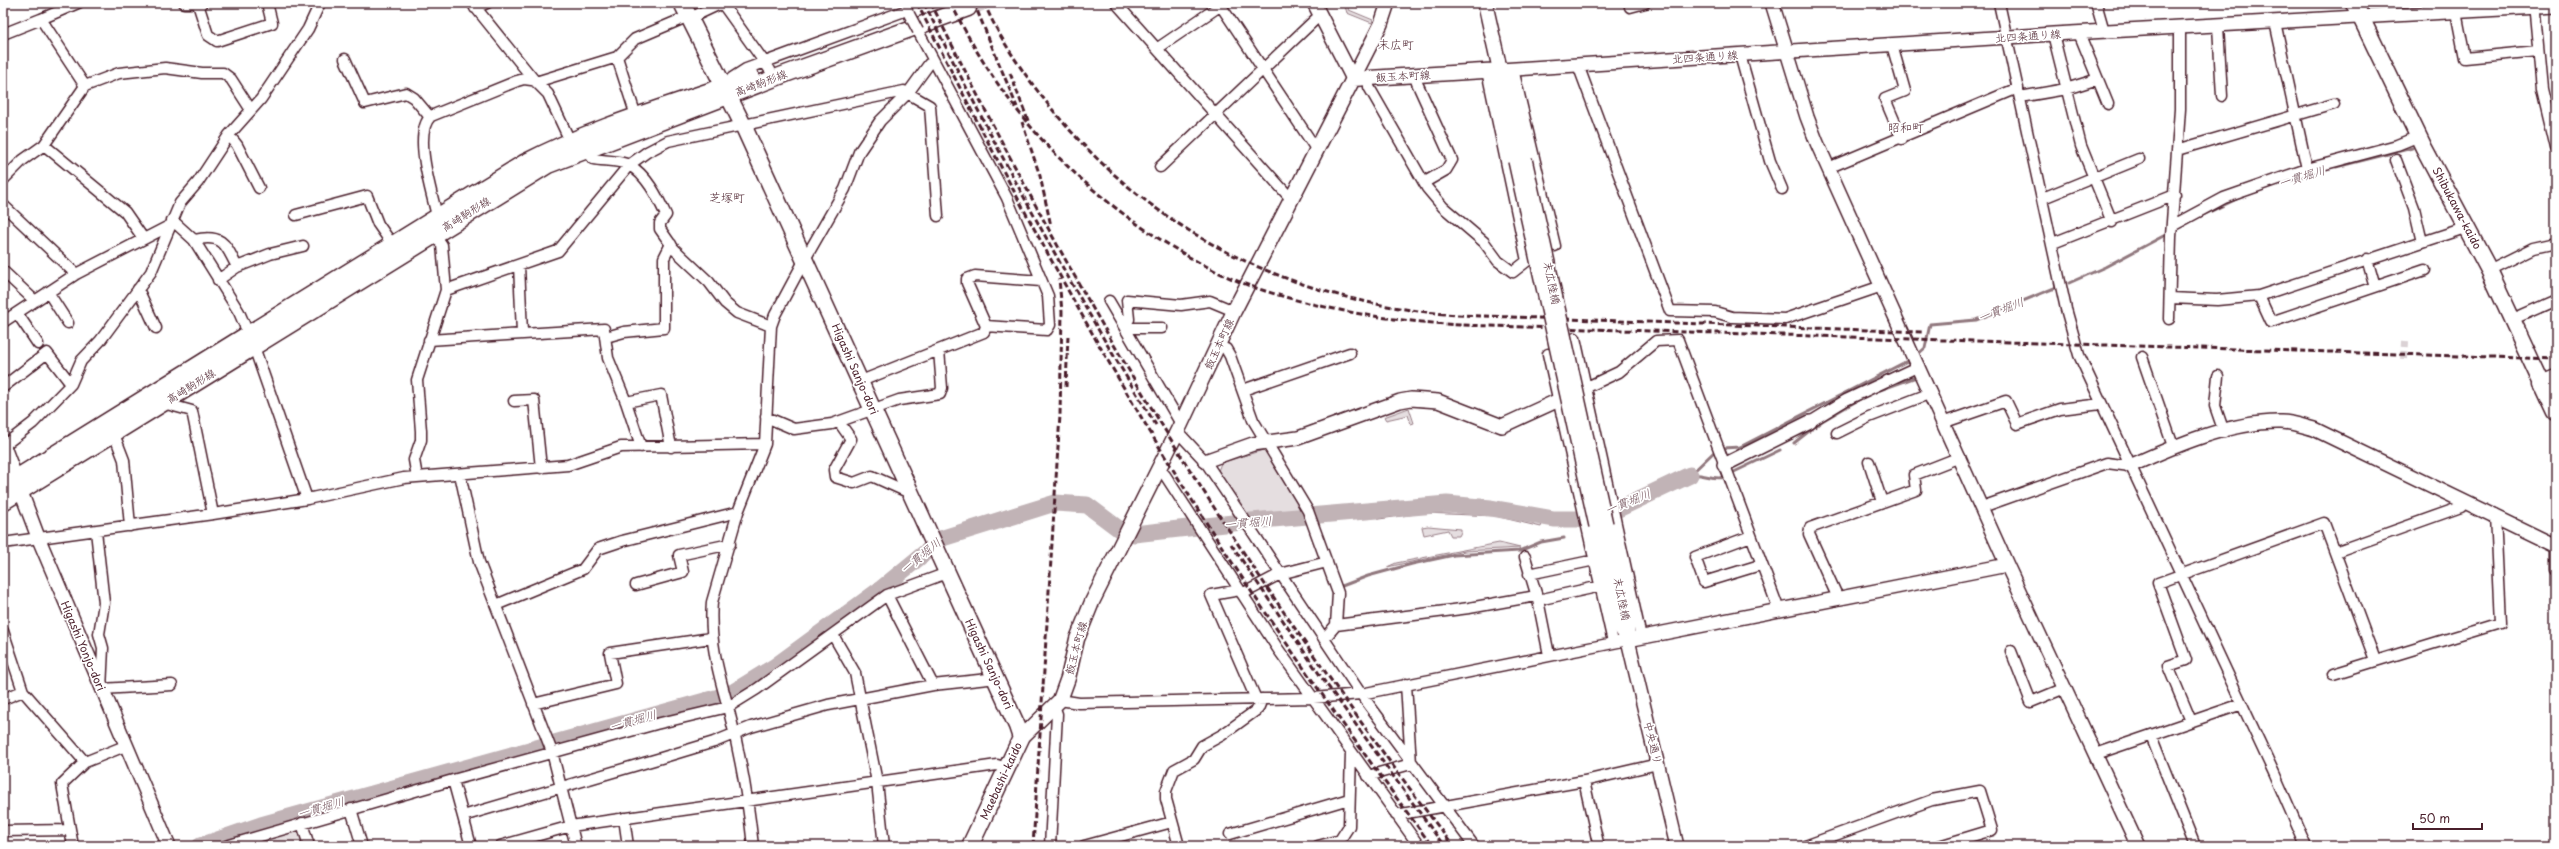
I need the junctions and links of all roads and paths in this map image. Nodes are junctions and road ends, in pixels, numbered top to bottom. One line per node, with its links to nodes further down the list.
1 (78, 3): 20 (street)
2 (184, 3): 14 (street)
3 (267, 3): 14 (street)
4 (487, 3): 17 (street)
5 (1116, 3): 41 (street)
6 (1314, 3): 28 (street)
7 (1388, 3): 54 (street)
8 (1485, 3): 50 (main road)
9 (1645, 3): 22 (street)
10 (1772, 3): 42 (street)
11 (1999, 3): 39 (street)
12 (2096, 3): 35 (street)
13 (2354, 3): 29 (main road, Shibukawa-kaido)
14 (200, 4)
15 (319, 4): 65 (street)
16 (1221, 4): 41 (street); 49 (street)
17 (474, 5): 56 (street)
18 (961, 5): 51 (main road, 高崎駒形線)
19 (2534, 5): 21 (street, 北四条通り線); 23 (street, 北四条通り線); 43 (street)
20 (62, 6): 30 (street)
21 (2556, 6)
22 (1630, 7)
23 (2478, 7): 27 (street, 北四条通り線)
24 (2441, 8): 27 (street, 北四条通り線); 29 (street, 北四条通り線)
25 (907, 9): 34 (street, bridge); 51 (street)
26 (687, 12): 45 (street); 51 (street); 59 (main road, Higashi Sanjo-dori)
27 (2456, 12): 43 (street)
28 (1320, 15): 49 (street); 54 (street)
29 (2361, 18): 31 (street, 北四条通り線); 72 (main road, Shibukawa-kaido)
30 (41, 19): 37 (street); 57 (street)
31 (2276, 22): 32 (street, 北四条通り線); 68 (street)
32 (2218, 26): 33 (street, 北四条通り線); 62 (street)
33 (2180, 28): 35 (street, 北四条通り線); 79 (street)
34 (919, 32): 47 (street); 51 (street)
35 (2104, 32): 36 (street, 北四条通り線)
36 (2079, 33): 38 (street, 北四条通り線); 55 (street)
37 (3, 34)
38 (2053, 34): 39 (street, 北四条通り線); 58 (street)
39 (2007, 39): 40 (street, 北四条通り線); 61 (street)
40 (1892, 45): 42 (street, 北四条通り線); 73 (street)
41 (1158, 48): 66 (street)
42 (1786, 51): 44 (street, 北四条通り線); 85 (street)
43 (2538, 51): 77 (street)
44 (1740, 55): 48 (street, 北四条通り線); 91 (street)
45 (617, 57): 56 (street); 67 (street)
46 (345, 60): 69 (street)
47 (933, 62): 60 (street); 122 (street)
48 (1578, 65): 50 (street, 北四条通り線); 123 (street)
49 (1262, 69): 66 (street); 78 (street)
50 (1500, 70): 52 (main road, 飯玉本町線); 82 (street); 82 (street, 末広陸橋)
51 (769, 71): 59 (main road, 高崎駒形線)
52 (1415, 76): 53 (main road, 飯玉本町線); 89 (street)
53 (1369, 78): 54 (main road, 飯玉本町線); 89 (street)
54 (1353, 79): 78 (main road, 飯玉本町線)
55 (2098, 79): 58 (street); 63 (street)
56 (534, 80): 69 (street); 74 (street)
57 (85, 86): 65 (street); 75 (street)
58 (2066, 89): 61 (street); 87 (street)
59 (724, 91): 67 (main road, 高崎駒形線); 70 (main road, Higashi Sanjo-dori); 76 (main road, 高崎駒形線)
60 (908, 93): 70 (street); 98 (street); 113 (street)
61 (2019, 93): 73 (street); 93 (street)
62 (2222, 96)
63 (2108, 104)
64 (2334, 104): 68 (street)
65 (251, 110): 71 (street)
66 (1216, 114): 84 (street); 94 (street)
67 (636, 116): 74 (main road, 高崎駒形線)
68 (2294, 116): 79 (street); 86 (street)
69 (430, 117): 97 (street)
70 (743, 125): 83 (street); 113 (main road, Higashi Sanjo-dori)
71 (229, 135): 90 (street); 100 (street)
72 (2419, 136): 86 (street); 101 (main road, Shibukawa-kaido)
73 (1902, 139): 85 (street)
74 (570, 141): 97 (main road, 高崎駒形線)
75 (44, 145): 88 (street); 104 (street)
76 (586, 148): 83 (street); 103 (main road, 高崎駒形線)
77 (2556, 148)
78 (1316, 149): 94 (main road, 飯玉本町線)
79 (2177, 150): 92 (street)
80 (2139, 159): 87 (street)
81 (2396, 160): 106 (street)
82 (1520, 163): 89 (street); 112 (street); 205 (street, 末広陸橋, bridge)
83 (629, 165): 110 (street); 115 (street)
84 (1160, 167)
85 (1828, 168): 123 (street)
86 (2307, 169): 102 (street)
87 (2094, 177): 93 (street); 99 (street)
88 (3, 180)
89 (1425, 182)
90 (259, 188)
91 (1782, 189)
92 (2175, 195): 99 (street); 102 (street)
93 (2043, 198): 107 (street)
94 (1292, 200): 133 (main road, 飯玉本町線)
95 (3, 205): 120 (street)
96 (296, 215): 109 (street)
97 (438, 216): 109 (main road, 高崎駒形線)
98 (938, 216)
99 (2112, 222): 107 (street)
100 (170, 223): 104 (street); 105 (street); 125 (street)
101 (2468, 227): 106 (street); 118 (main road, Shibukawa-kaido)
102 (2172, 230): 129 (street)
103 (434, 234): 126 (street); 147 (main road, 高崎駒形線)
104 (143, 238): 120 (street)
105 (194, 240): 116 (street); 121 (street)
106 (2422, 242): 114 (street)
107 (2053, 243): 169 (street)
108 (2556, 243): 118 (street)
109 (392, 244): 147 (main road, 高崎駒形線)
110 (671, 244): 140 (street); 145 (street)
111 (303, 246): 116 (street)
112 (1554, 246)
113 (804, 259): 140 (street); 158 (main road, Higashi Sanjo-dori)
114 (2367, 259): 124 (street); 128 (street)
115 (519, 265): 126 (street); 144 (street)
116 (237, 268): 121 (street)
117 (2425, 270): 124 (street)
118 (2489, 270): 136 (main road, Shibukawa-kaido)
119 (3, 271): 131 (street)
120 (76, 274): 127 (street)
121 (218, 280): 147 (street)
122 (1041, 281): 141 (street); 141 (street)
123 (1882, 286): 155 (street)
124 (2375, 287): 128 (street)
125 (138, 289): 142 (street); 159 (street)
126 (446, 290): 148 (street)
127 (48, 292): 131 (street); 138 (street)
128 (2259, 296): 129 (street)
129 (2170, 298): 135 (street)
130 (2556, 300): 136 (street)
131 (35, 301): 134 (street)
132 (1109, 301): 139 (street)
133 (1234, 311): 139 (street); 150 (main road, 飯玉本町線)
134 (17, 313): 137 (street); 149 (street)
135 (2169, 319)
136 (2511, 320): 160 (main road, Shibukawa-kaido)
137 (3, 322)
138 (68, 322)
139 (1124, 325): 143 (street); 176 (street)
140 (771, 326): 172 (street)
141 (986, 326): 151 (street)
142 (156, 328)
143 (1162, 328)
144 (522, 333): 145 (street); 148 (street)
145 (606, 337): 166 (street)
146 (1575, 338): 162 (street)
147 (252, 340): 168 (main road, 高崎駒形線); 195 (main road, 高崎駒形線); 197 (street)
148 (429, 340): 194 (street)
149 (38, 344)
150 (1219, 346): 163 (street); 176 (main road, 飯玉本町線)
151 (939, 350): 158 (street); 170 (street)
152 (1350, 352): 163 (street)
153 (1548, 354): 167 (street)
154 (2142, 357): 183 (street)
155 (1916, 360): 164 (street); 174 (street)
156 (2218, 376): 177 (street)
157 (2556, 379): 160 (main road)
158 (861, 381): 170 (main road, Higashi Sanjo-dori)
159 (71, 384): 161 (street); 182 (street)
160 (2541, 385): 171 (main road, Shibukawa-kaido)
161 (3, 387)
162 (1585, 388): 167 (street); 189 (street); 205 (street)
163 (1243, 390): 180 (street)
164 (1931, 393): 175 (street); 179 (street)
165 (514, 400): 191 (street)
166 (626, 402): 184 (street); 185 (street)
167 (1558, 402): 180 (street); 205 (street)
168 (163, 403): 178 (main road, 高崎駒形線); 203 (street)
169 (2101, 404): 175 (street); 190 (street)
170 (874, 410): 173 (street); 196 (main road, Higashi Sanjo-dori)
171 (2556, 414)
172 (766, 417): 173 (street); 181 (street)
173 (839, 422): 196 (street)
174 (1810, 422): 189 (street)
175 (1945, 422): 186 (street)
176 (1179, 428): 187 (street); 192 (main road, 飯玉本町線)
177 (2224, 432): 183 (street); 200 (street)
178 (114, 434): 195 (main road, 高崎駒形線); 206 (street)
179 (1837, 434)
180 (1265, 442): 187 (street); 217 (street)
181 (765, 444): 185 (street); 202 (street)
182 (3, 445): 195 (street, Higashi Yonjo-dori)
183 (2173, 446): 190 (street)
184 (641, 447): 185 (street); 191 (street)
185 (671, 447)
186 (1960, 457): 199 (street); 201 (street)
187 (1205, 461): 222 (street)
188 (1869, 462): 199 (street)
189 (1724, 465): 208 (street)
190 (2130, 466): 201 (street); 224 (street)
191 (541, 468): 193 (street)
192 (1158, 468): 227 (street); 257 (main road, 飯玉本町線)
193 (460, 474): 194 (street); 231 (street)
194 (417, 477): 197 (street)
195 (13, 485): 198 (main road, 高崎駒形線); 209 (street, Higashi Yonjo-dori)
196 (912, 494): 221 (main road, Higashi Sanjo-dori)
197 (308, 499): 203 (street)
198 (3, 502)
199 (1882, 502): 230 (street)
200 (2465, 502): 204 (street); 213 (street)
201 (1982, 507): 219 (street)
202 (738, 512): 211 (street); 231 (street)
203 (213, 514): 206 (street)
204 (2494, 515): 212 (street); 243 (street)
205 (1599, 518): 216 (street); 236 (street); 239 (street, 末広陸橋)
206 (130, 526): 207 (street)
207 (96, 531): 209 (street); 250 (street)
208 (1751, 536): 218 (street); 218 (street)
209 (38, 537): 210 (street); 250 (street, Higashi Yonjo-dori)
210 (3, 543)
211 (730, 544): 225 (street); 237 (street)
212 (2556, 546)
213 (2335, 552): 224 (street); 243 (street)
214 (2556, 552): 220 (street)
215 (1525, 557): 223 (street)
216 (1595, 560): 223 (street); 226 (street)
217 (1327, 562): 222 (street); 233 (street)
218 (1760, 565): 232 (street)
219 (2007, 565): 230 (street); 249 (street)
220 (2556, 571)
221 (947, 573): 228 (street); 245 (main road, Higashi Sanjo-dori)
222 (1280, 574): 227 (street); 238 (street)
223 (1528, 574): 229 (street)
224 (2182, 574): 259 (street); 261 (street)
225 (636, 585)
226 (1601, 586): 229 (street); 240 (street)
227 (1241, 592): 255 (street); 256 (street)
228 (887, 595): 235 (street); 248 (street)
229 (1537, 598): 233 (street); 242 (street)
230 (1838, 598): 232 (street)
231 (496, 605): 258 (street)
232 (1778, 610): 236 (street)
233 (1336, 625): 238 (street)
234 (3, 632): 251 (street)
235 (833, 635): 253 (street); 260 (street)
236 (1641, 637): 239 (street)
237 (711, 638): 258 (street); 260 (street)
238 (1324, 639): 252 (street)
239 (1628, 640): 240 (street); 271 (street, 中央通り)
240 (1613, 642): 242 (street)
241 (2011, 651): 249 (street)
242 (1549, 655): 246 (street)
243 (2375, 660): 244 (street)
244 (2333, 674)
245 (997, 678): 248 (street); 264 (main road, Higashi Sanjo-dori)
246 (1406, 684): 252 (street); 270 (street)
247 (172, 685): 250 (street)
248 (933, 685): 253 (street)
249 (2065, 688): 268 (street)
250 (101, 689): 265 (street, Higashi Yonjo-dori)
251 (23, 691): 254 (street); 269 (street)
252 (1361, 694): 255 (street); 270 (street)
253 (860, 697): 262 (street); 276 (street)
254 (3, 698)
255 (1313, 698): 256 (street); 267 (street)
256 (1259, 699): 257 (street); 285 (street)
257 (1057, 703): 264 (main road, 飯玉本町線); 305 (street)
258 (533, 704): 266 (street)
259 (2242, 704): 261 (street); 318 (street)
260 (727, 705): 262 (street); 266 (street)
261 (2191, 722): 263 (street)
262 (734, 734): 277 (street); 279 (street)
263 (2151, 736): 268 (street); 317 (street)
264 (1022, 738): 272 (main road, Maebashi-kaido)
265 (125, 746): 269 (street); 294 (street, Higashi Yonjo-dori)
266 (551, 751): 274 (street); 277 (street)
267 (1351, 752): 273 (street); 278 (street)
268 (2096, 754): 316 (street)
269 (85, 762): 288 (street)
270 (1411, 764): 273 (street); 280 (street)
271 (1658, 764): 275 (street); 312 (street, 中央通り)
272 (1007, 768): 276 (street); 304 (main road, Maebashi-kaido)
273 (1368, 776): 282 (street)
274 (453, 780): 281 (street); 283 (street)
275 (1584, 781): 280 (street); 311 (street)
276 (878, 782): 279 (street); 303 (street)
277 (562, 788): 283 (street); 287 (street)
278 (1349, 799): 290 (street); 292 (street)
279 (748, 800): 284 (street); 302 (street)
280 (1443, 806): 282 (street); 310 (street)
281 (351, 809): 286 (street); 297 (street)
282 (1396, 815): 309 (street)
283 (462, 816): 298 (street)
284 (624, 818): 287 (street); 301 (street)
285 (1172, 822): 306 (street); 307 (street)
286 (302, 823): 295 (street); 296 (street)
287 (571, 826): 299 (street); 300 (street)
288 (69, 830): 289 (street); 293 (street)
289 (3, 831)
290 (1230, 834)
291 (1837, 836): 313 (street); 314 (street); 315 (street)
292 (1340, 843): 308 (street)
293 (73, 846)
294 (169, 846)
295 (226, 846)
296 (309, 846)
297 (362, 846)
298 (471, 846)
299 (500, 846)
300 (576, 846)
301 (628, 846)
302 (753, 846)
303 (884, 846)
304 (970, 846)
305 (1050, 846)
306 (1084, 846)
307 (1179, 846)
308 (1318, 846)
309 (1419, 846)
310 (1474, 846)
311 (1597, 846)
312 (1677, 846)
313 (1804, 846)
314 (1840, 846)
315 (1939, 846)
316 (2138, 846)
317 (2195, 846)
318 (2305, 846)

